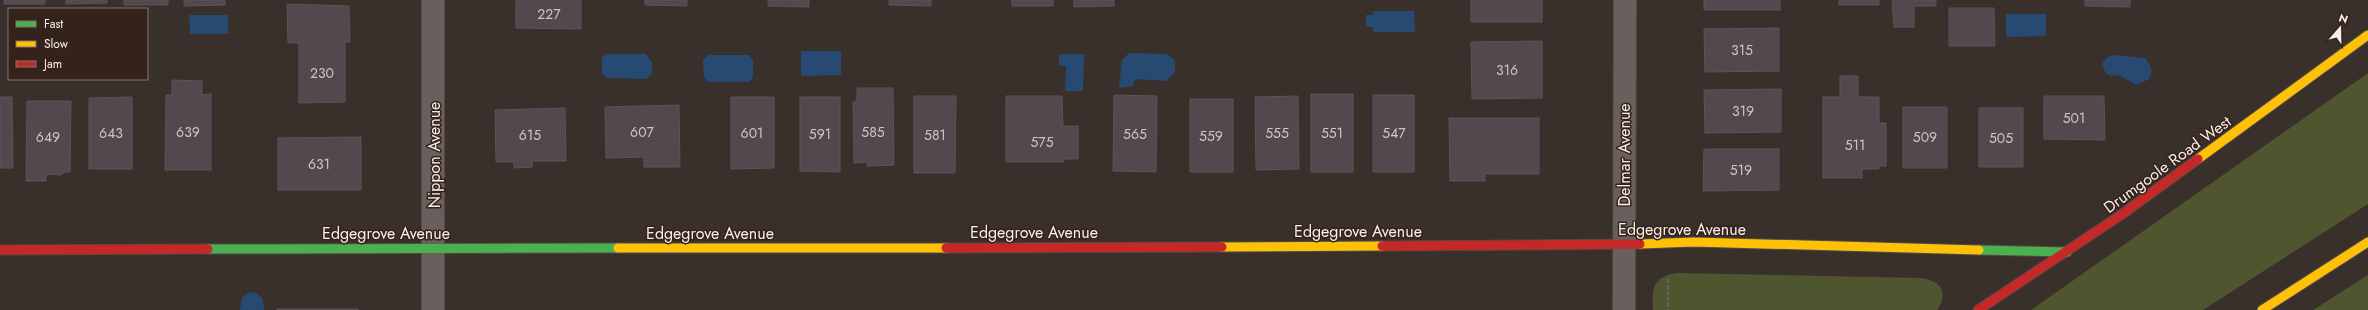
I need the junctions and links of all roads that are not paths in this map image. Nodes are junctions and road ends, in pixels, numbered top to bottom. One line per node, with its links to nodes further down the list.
1 (433, 0): 6 (street, Nippon Avenue)
2 (1625, 0): 5 (street, Delmar Avenue)
3 (2368, 35): 8 (main road, Drumgoole Road West)
4 (2368, 242): 12 (main road)
5 (1624, 244): 6 (main road, Edgegrove Avenue); 8 (main road, Edgegrove Avenue); 10 (street, Delmar Avenue)
6 (434, 248): 7 (main road, Edgegrove Avenue); 9 (street, Nippon Avenue)
7 (0, 250)
8 (2067, 252): 11 (main road, Drumgoole Road West)
9 (433, 310)
10 (1624, 310)
11 (1978, 310)
12 (2262, 310)

